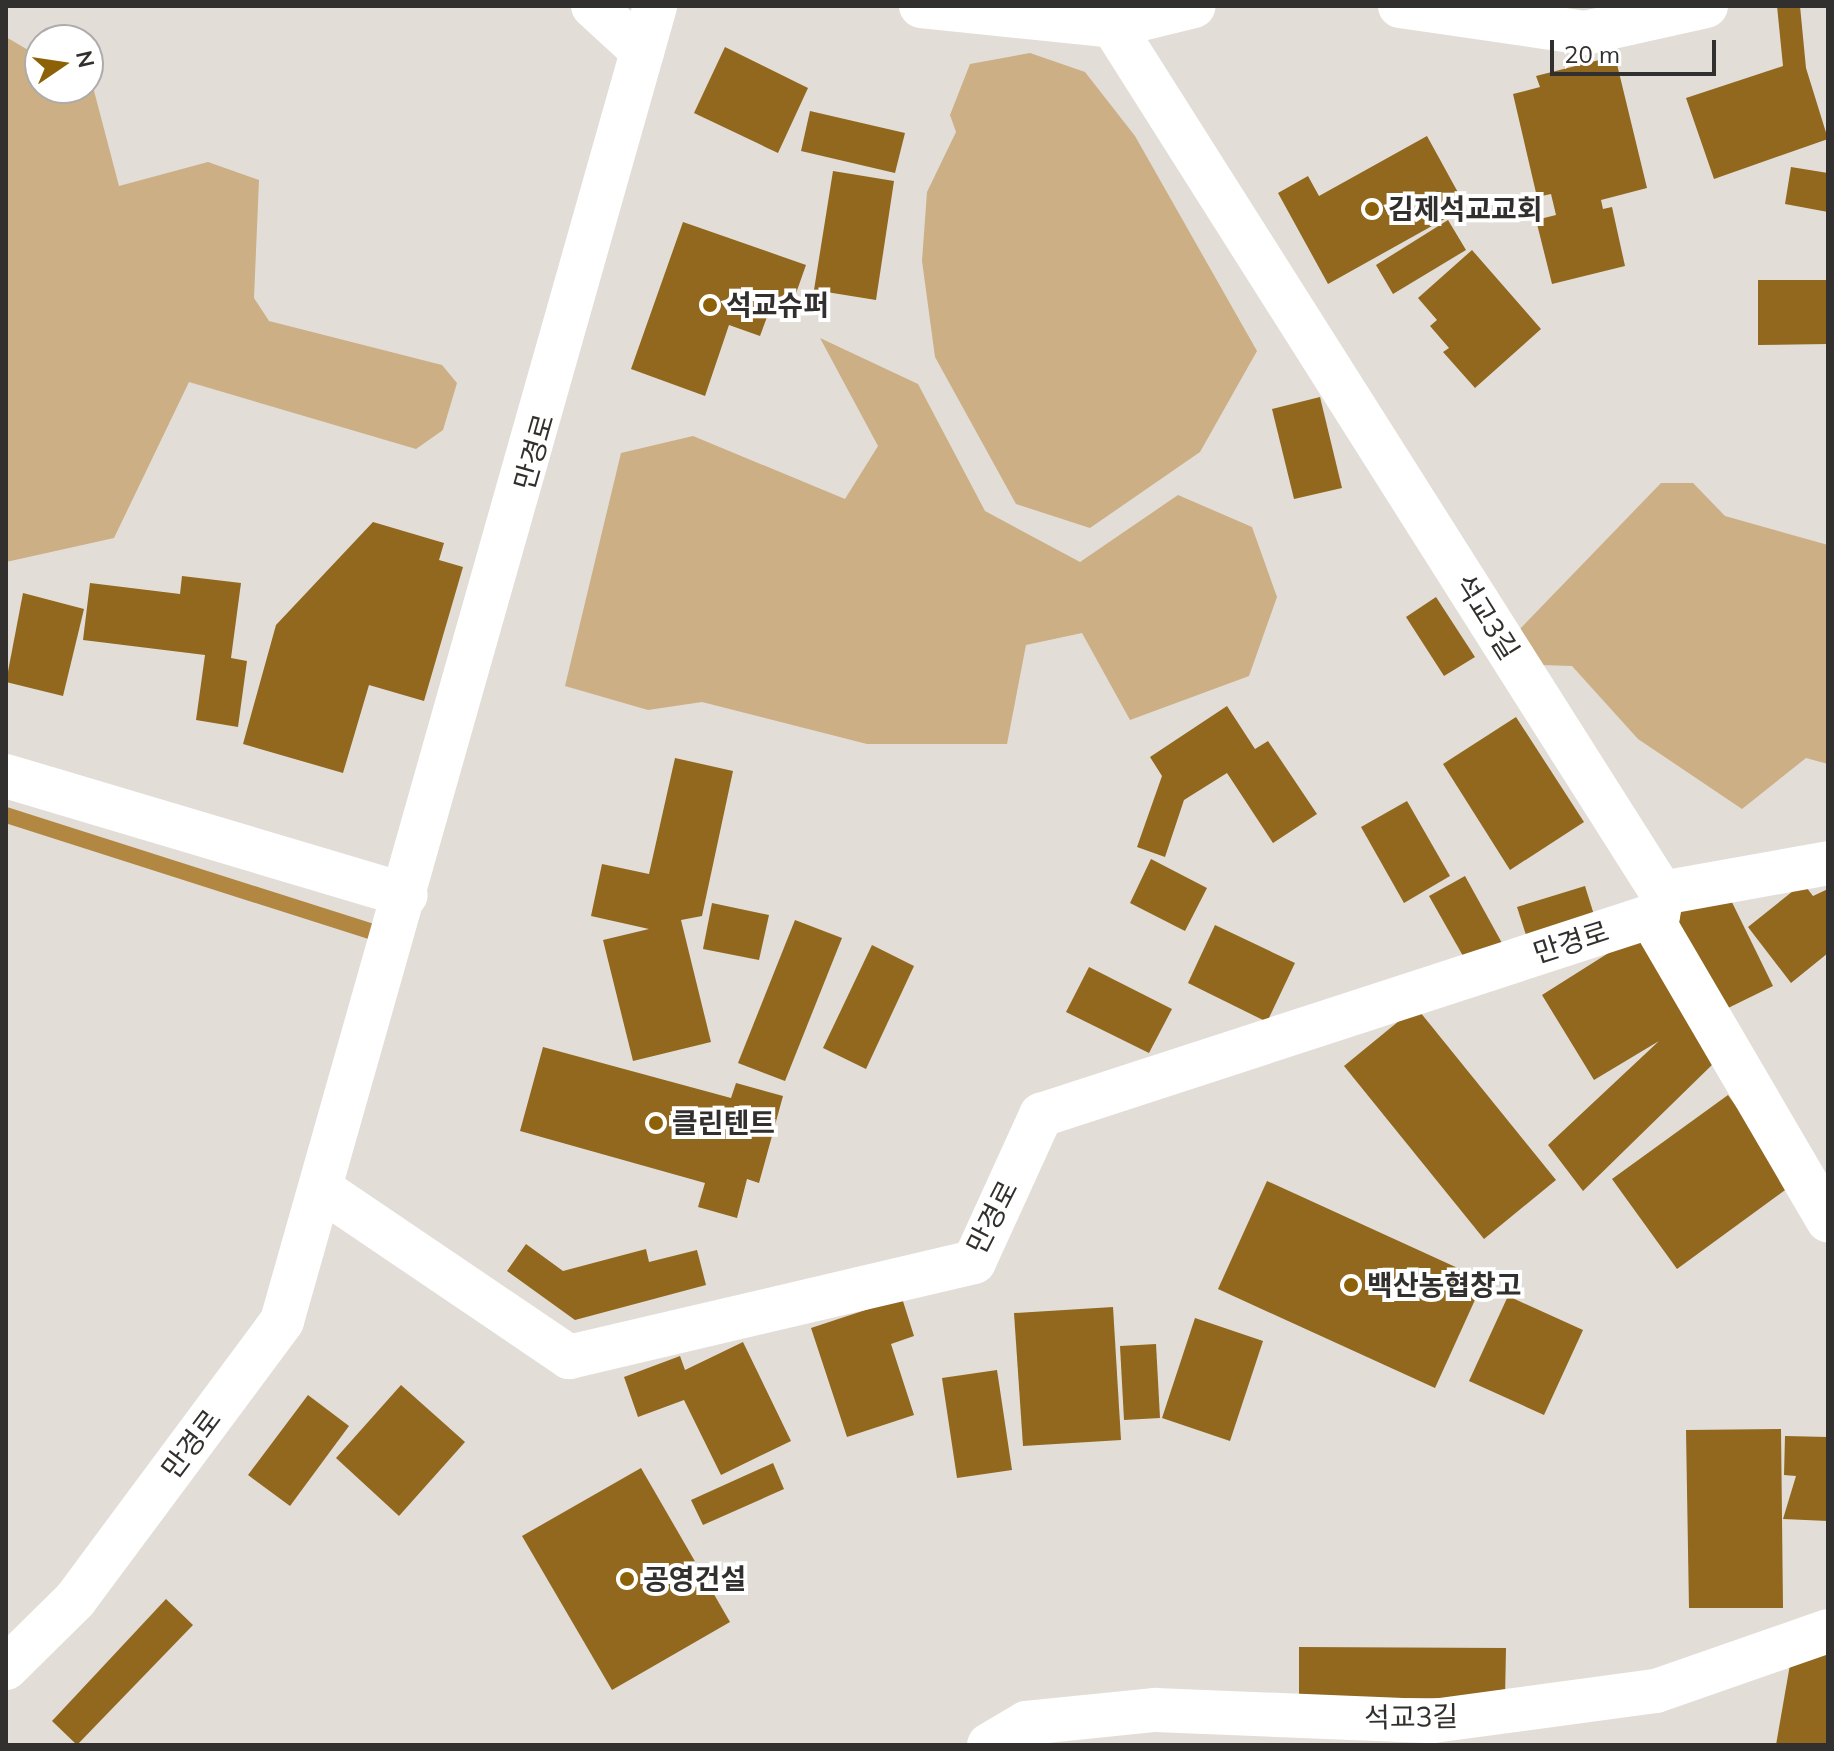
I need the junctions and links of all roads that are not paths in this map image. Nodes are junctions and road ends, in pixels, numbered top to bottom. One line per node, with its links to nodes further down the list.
1 (593, 6): 8 (street)
2 (655, 6): 8 (street, 만경로)
3 (921, 6): 7 (street)
4 (1194, 6): 7 (street)
5 (1400, 6): 6 (street)
6 (1706, 6)
7 (1113, 26): 12 (street, 석교3길)
8 (642, 51): 11 (street, 만경로)
9 (6, 776): 11 (street)
10 (1828, 863): 12 (street)
11 (406, 895): 13 (street, 만경로)
12 (1660, 904): 13 (street, 만경로); 14 (street, 석교3길)
13 (321, 1189): 16 (street, 만경로)
14 (1828, 1220)
15 (1828, 1631): 17 (street, 석교3길)
16 (6, 1668)
17 (989, 1745)

